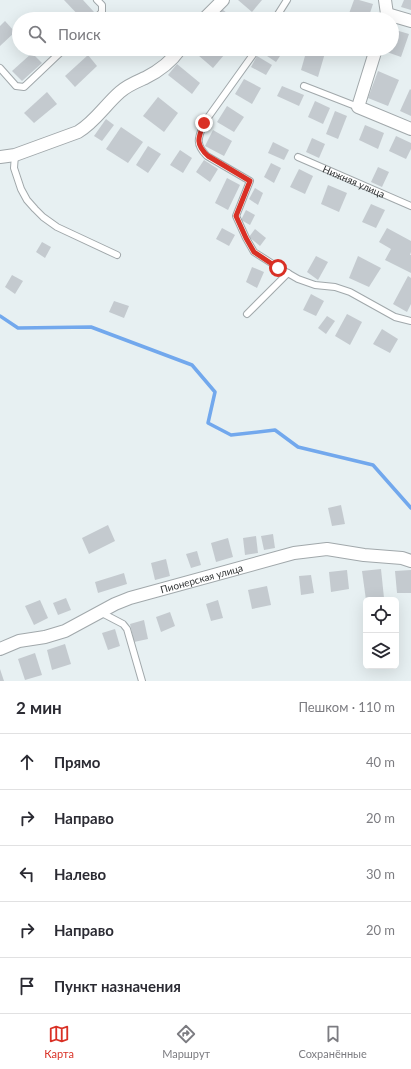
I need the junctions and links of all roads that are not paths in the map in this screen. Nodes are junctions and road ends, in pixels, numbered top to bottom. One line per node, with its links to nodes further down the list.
1 (97, 0): 5 (lane)
2 (223, 0): 6 (street)
3 (287, 0): 7 (lane)
4 (385, 0): 8 (street)
5 (102, 12)
6 (211, 12)
7 (279, 12)
8 (386, 12)
9 (399, 19): 10 (street)
10 (411, 21)
11 (57, 56): 15 (lane)
12 (173, 56): 19 (street)
13 (252, 56): 24 (lane)
14 (374, 56): 17 (street)
15 (0, 68)
16 (304, 86): 17 (lane)
17 (358, 107): 18 (street)
18 (411, 130)
19 (14, 155): 20 (street); 23 (lane)
20 (0, 157)
21 (298, 157): 22 (lane, Нижняя улица)
22 (411, 206)
23 (117, 255)
24 (288, 273): 25 (lane); 26 (lane)
25 (248, 314)
26 (411, 321)
27 (411, 561): 28 (street, Пионерская улица)
28 (100, 612): 29 (street, Пионерская улица); 30 (lane)
29 (0, 649)
30 (142, 681)

